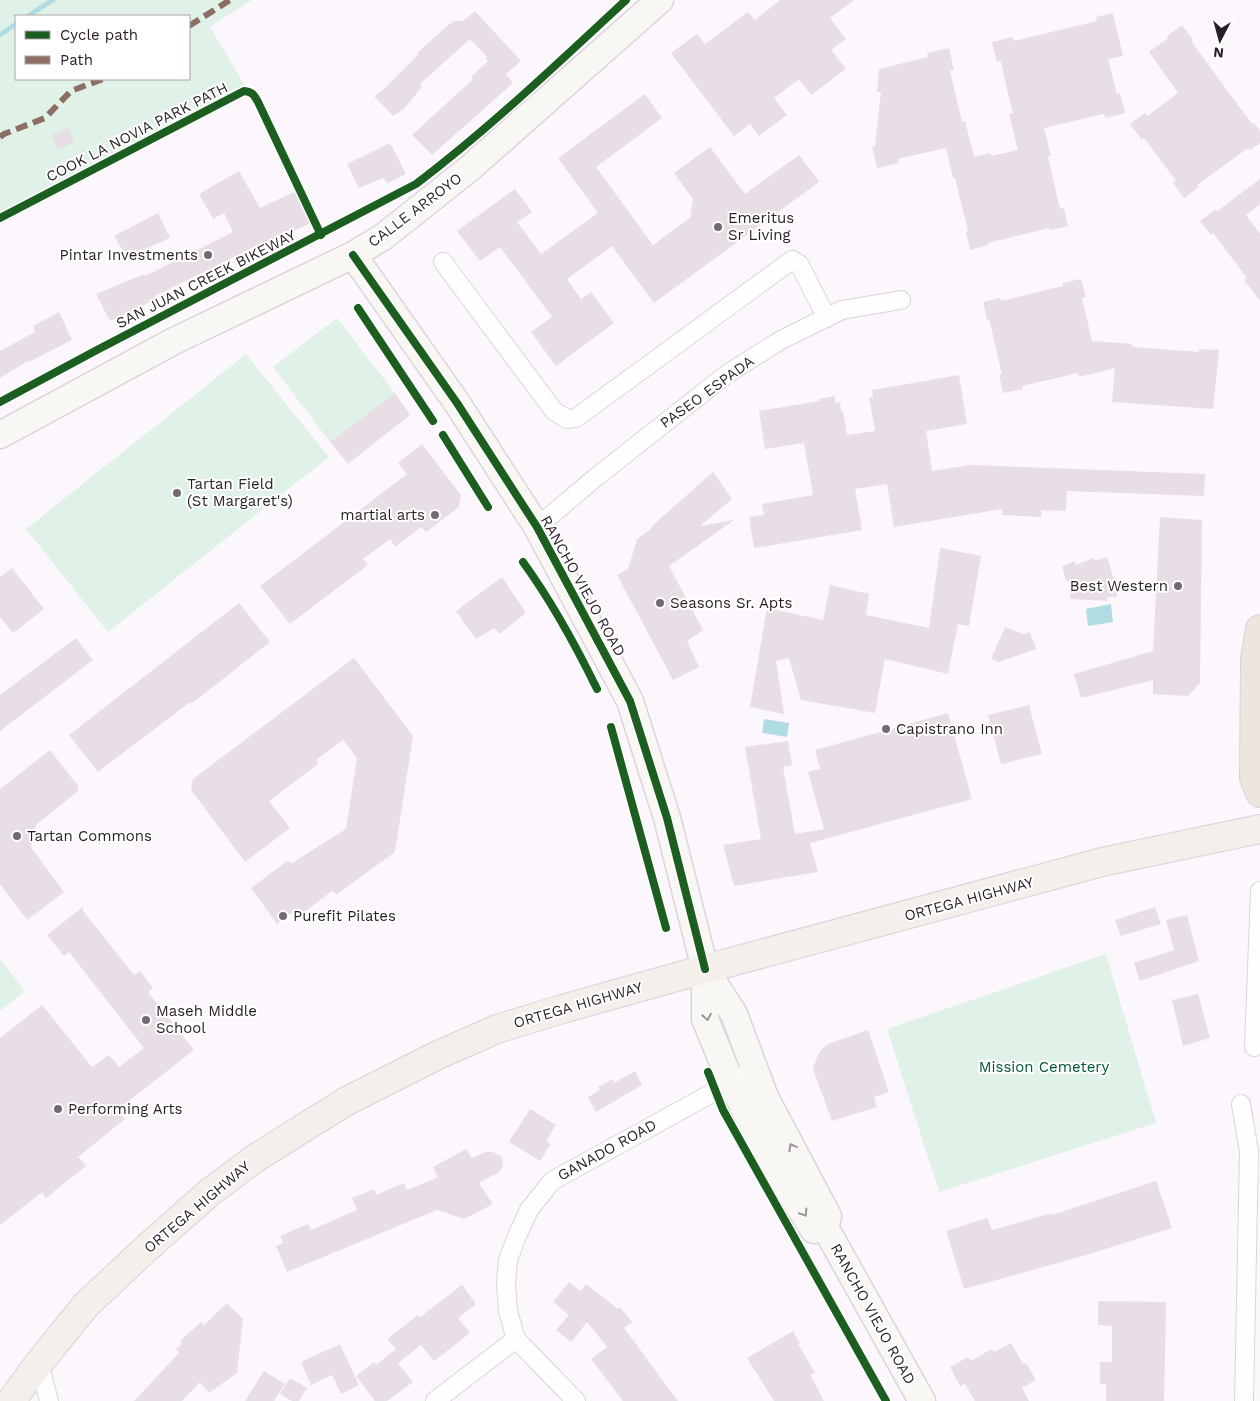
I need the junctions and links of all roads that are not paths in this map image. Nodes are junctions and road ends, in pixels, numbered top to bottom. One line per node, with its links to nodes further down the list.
1 (660, 0): 2 (main road, CALLE ARROYO)
2 (353, 255): 6 (main road, CALLE ARROYO); 7 (main road, RANCHO VIEJO ROAD)
3 (443, 262): 5 (street)
4 (901, 300): 5 (street, PASEO ESPADA)
5 (827, 318): 7 (street, PASEO ESPADA)
6 (0, 435)
7 (537, 527): 12 (main road, RANCHO VIEJO ROAD)
8 (1260, 628): 9 (highway)
9 (1260, 793)
10 (1260, 829): 12 (main road, ORTEGA HIGHWAY)
11 (1260, 891): 13 (street)
12 (705, 969): 14 (main road, RANCHO VIEJO ROAD); 15 (main road, RANCHO VIEJO ROAD, one-way to 15); 19 (main road, ORTEGA HIGHWAY)
13 (1254, 1047)
14 (754, 1071): 15 (street, GANADO ROAD); 17 (main road, RANCHO VIEJO ROAD, one-way to 14)
15 (730, 1080): 17 (main road, RANCHO VIEJO ROAD, one-way to 17); 18 (street, GANADO ROAD)
16 (1241, 1104): 25 (street)
17 (825, 1227): 24 (main road, RANCHO VIEJO ROAD)
18 (516, 1339): 22 (street); 23 (street, GANADO ROAD)
19 (39, 1363): 20 (main road, ORTEGA HIGHWAY); 21 (street)
20 (11, 1401)
21 (49, 1401)
22 (435, 1401)
23 (576, 1401)
24 (922, 1401)
25 (1244, 1401)

